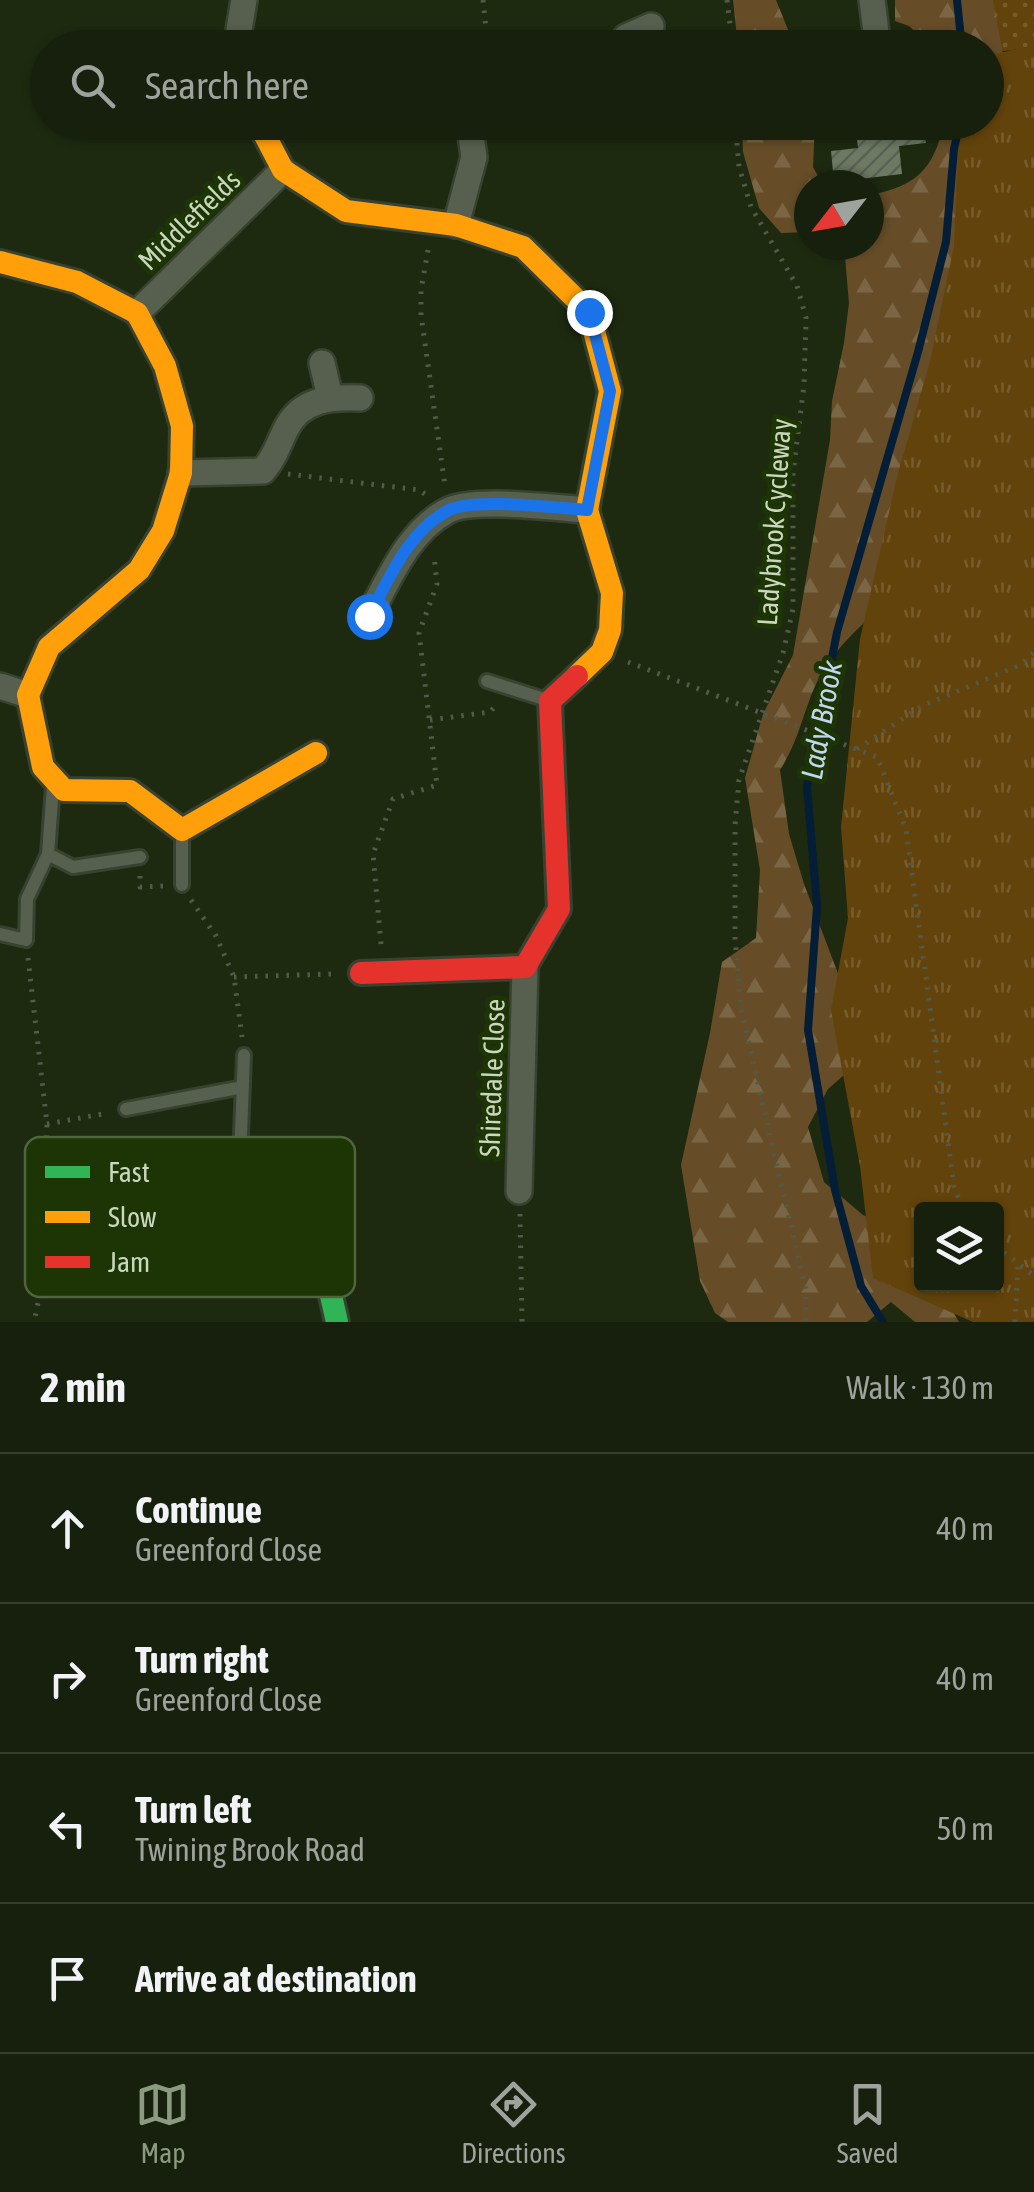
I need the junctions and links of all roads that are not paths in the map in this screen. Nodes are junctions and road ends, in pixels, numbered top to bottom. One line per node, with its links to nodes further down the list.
1 (244, 0): 4 (street)
2 (872, 0): 6 (street)
3 (651, 26): 5 (street)
4 (239, 30)
5 (642, 30)
6 (876, 30)
7 (267, 140): 9 (street)
8 (472, 140): 10 (street)
9 (283, 170): 10 (street); 12 (street, Middlefields)
10 (445, 224): 17 (street)
11 (0, 262): 12 (street)
12 (137, 313): 16 (street)
13 (322, 363): 14 (street)
14 (330, 397): 15 (street); 16 (street)
15 (360, 398)
16 (181, 474): 21 (street)
17 (587, 510): 18 (street); 22 (street)
18 (369, 616)
19 (486, 681): 22 (lane)
20 (0, 686): 21 (street)
21 (28, 694): 24 (street)
22 (550, 700): 30 (street)
23 (316, 753): 25 (street)
24 (54, 779): 25 (street); 26 (lane)
25 (182, 830): 28 (lane)
26 (48, 854): 27 (lane); 29 (lane)
27 (140, 858)
28 (182, 886)
29 (0, 934)
30 (525, 967): 31 (street); 36 (street, Shiredale Close)
31 (372, 973)
32 (244, 1054): 33 (lane)
33 (243, 1087): 34 (lane); 35 (lane)
34 (126, 1110)
35 (241, 1137)
36 (519, 1191)
37 (331, 1297): 38 (street)
38 (337, 1322)

